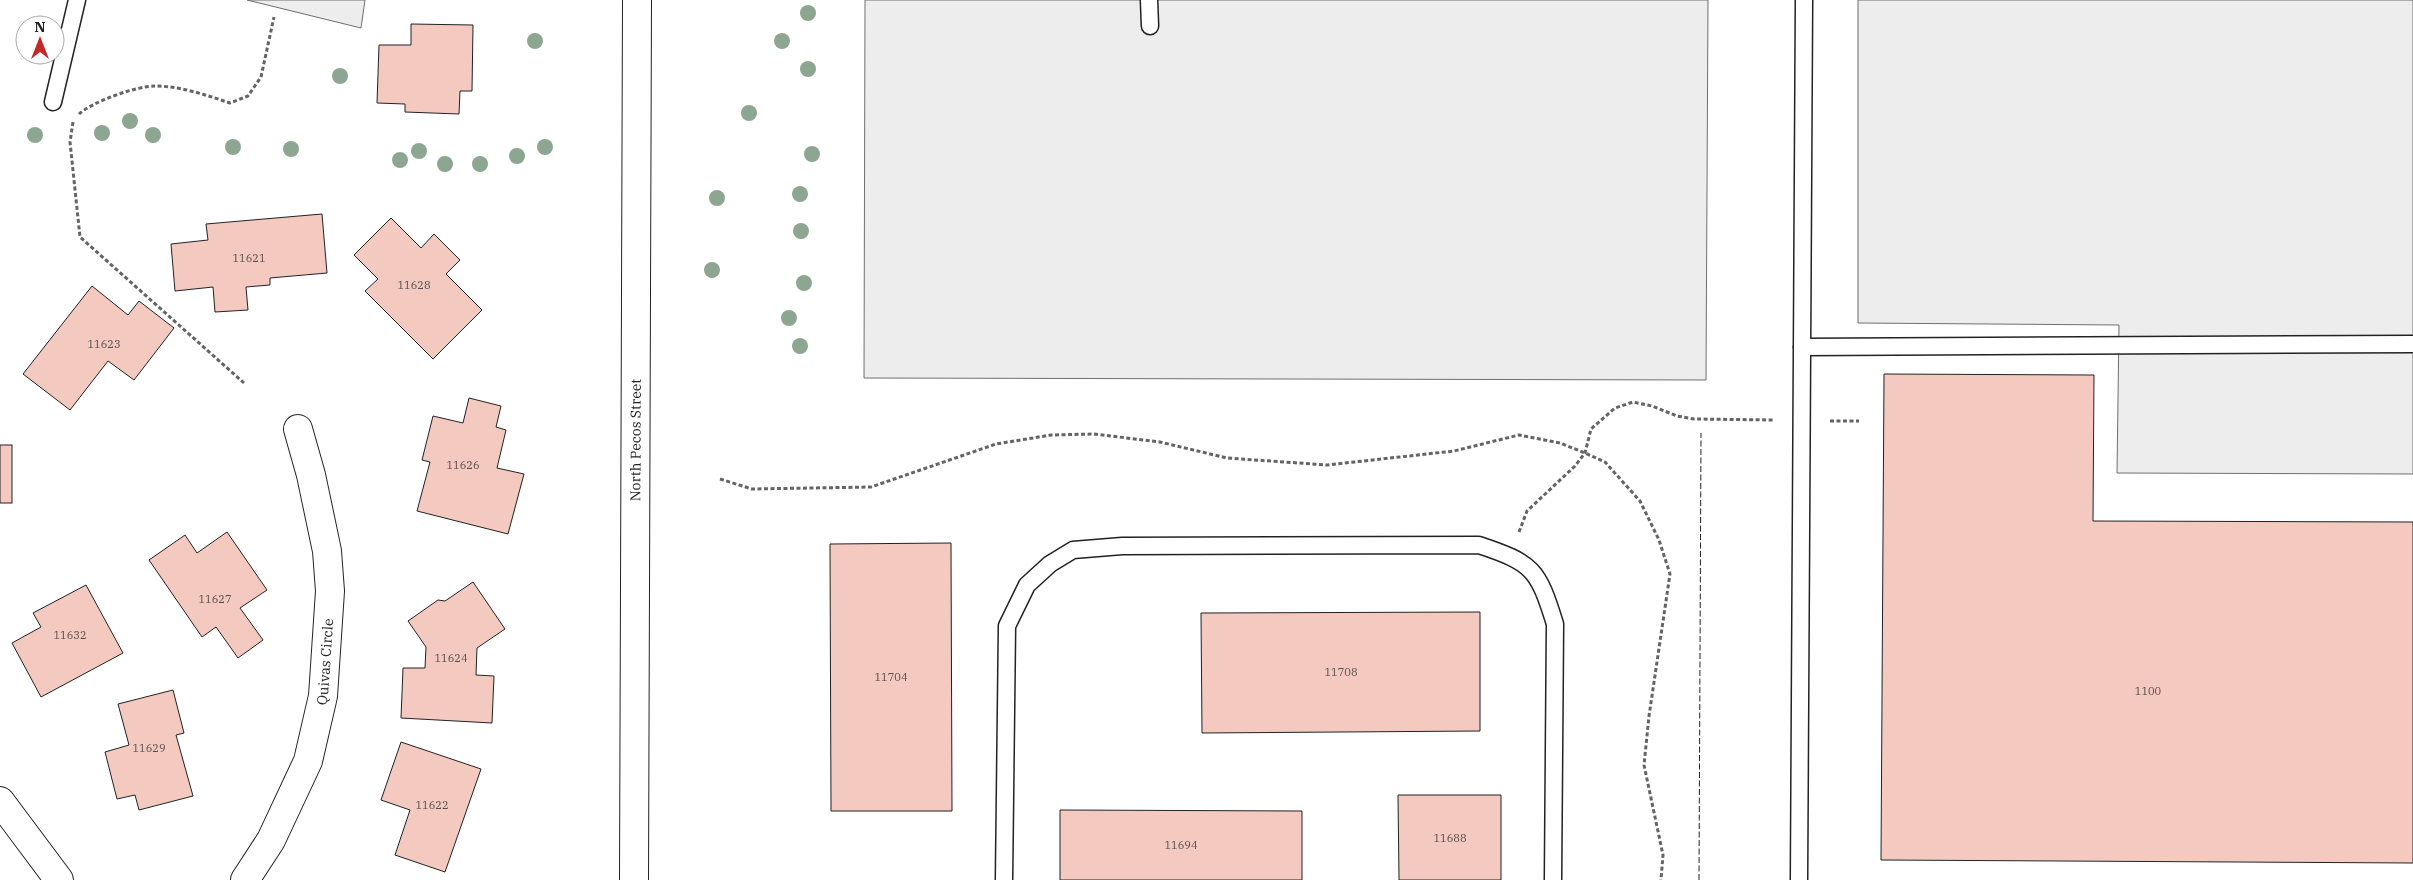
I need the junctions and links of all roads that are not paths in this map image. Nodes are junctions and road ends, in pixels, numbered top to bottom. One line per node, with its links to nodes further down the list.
1 (78, 0): 6 (lane)
2 (637, 0): 13 (street, North Pecos Street)
3 (1149, 0): 5 (lane)
4 (1804, 0): 8 (lane)
5 (1150, 26)
6 (54, 102)
7 (2413, 344): 8 (lane)
8 (1802, 347): 16 (lane)
9 (298, 429): 12 (street, Quivas Circle)
10 (0, 801): 11 (street)
11 (59, 880)
12 (245, 880)
13 (634, 880)
14 (1004, 880): 15 (lane)
15 (1553, 880)
16 (1799, 880)

